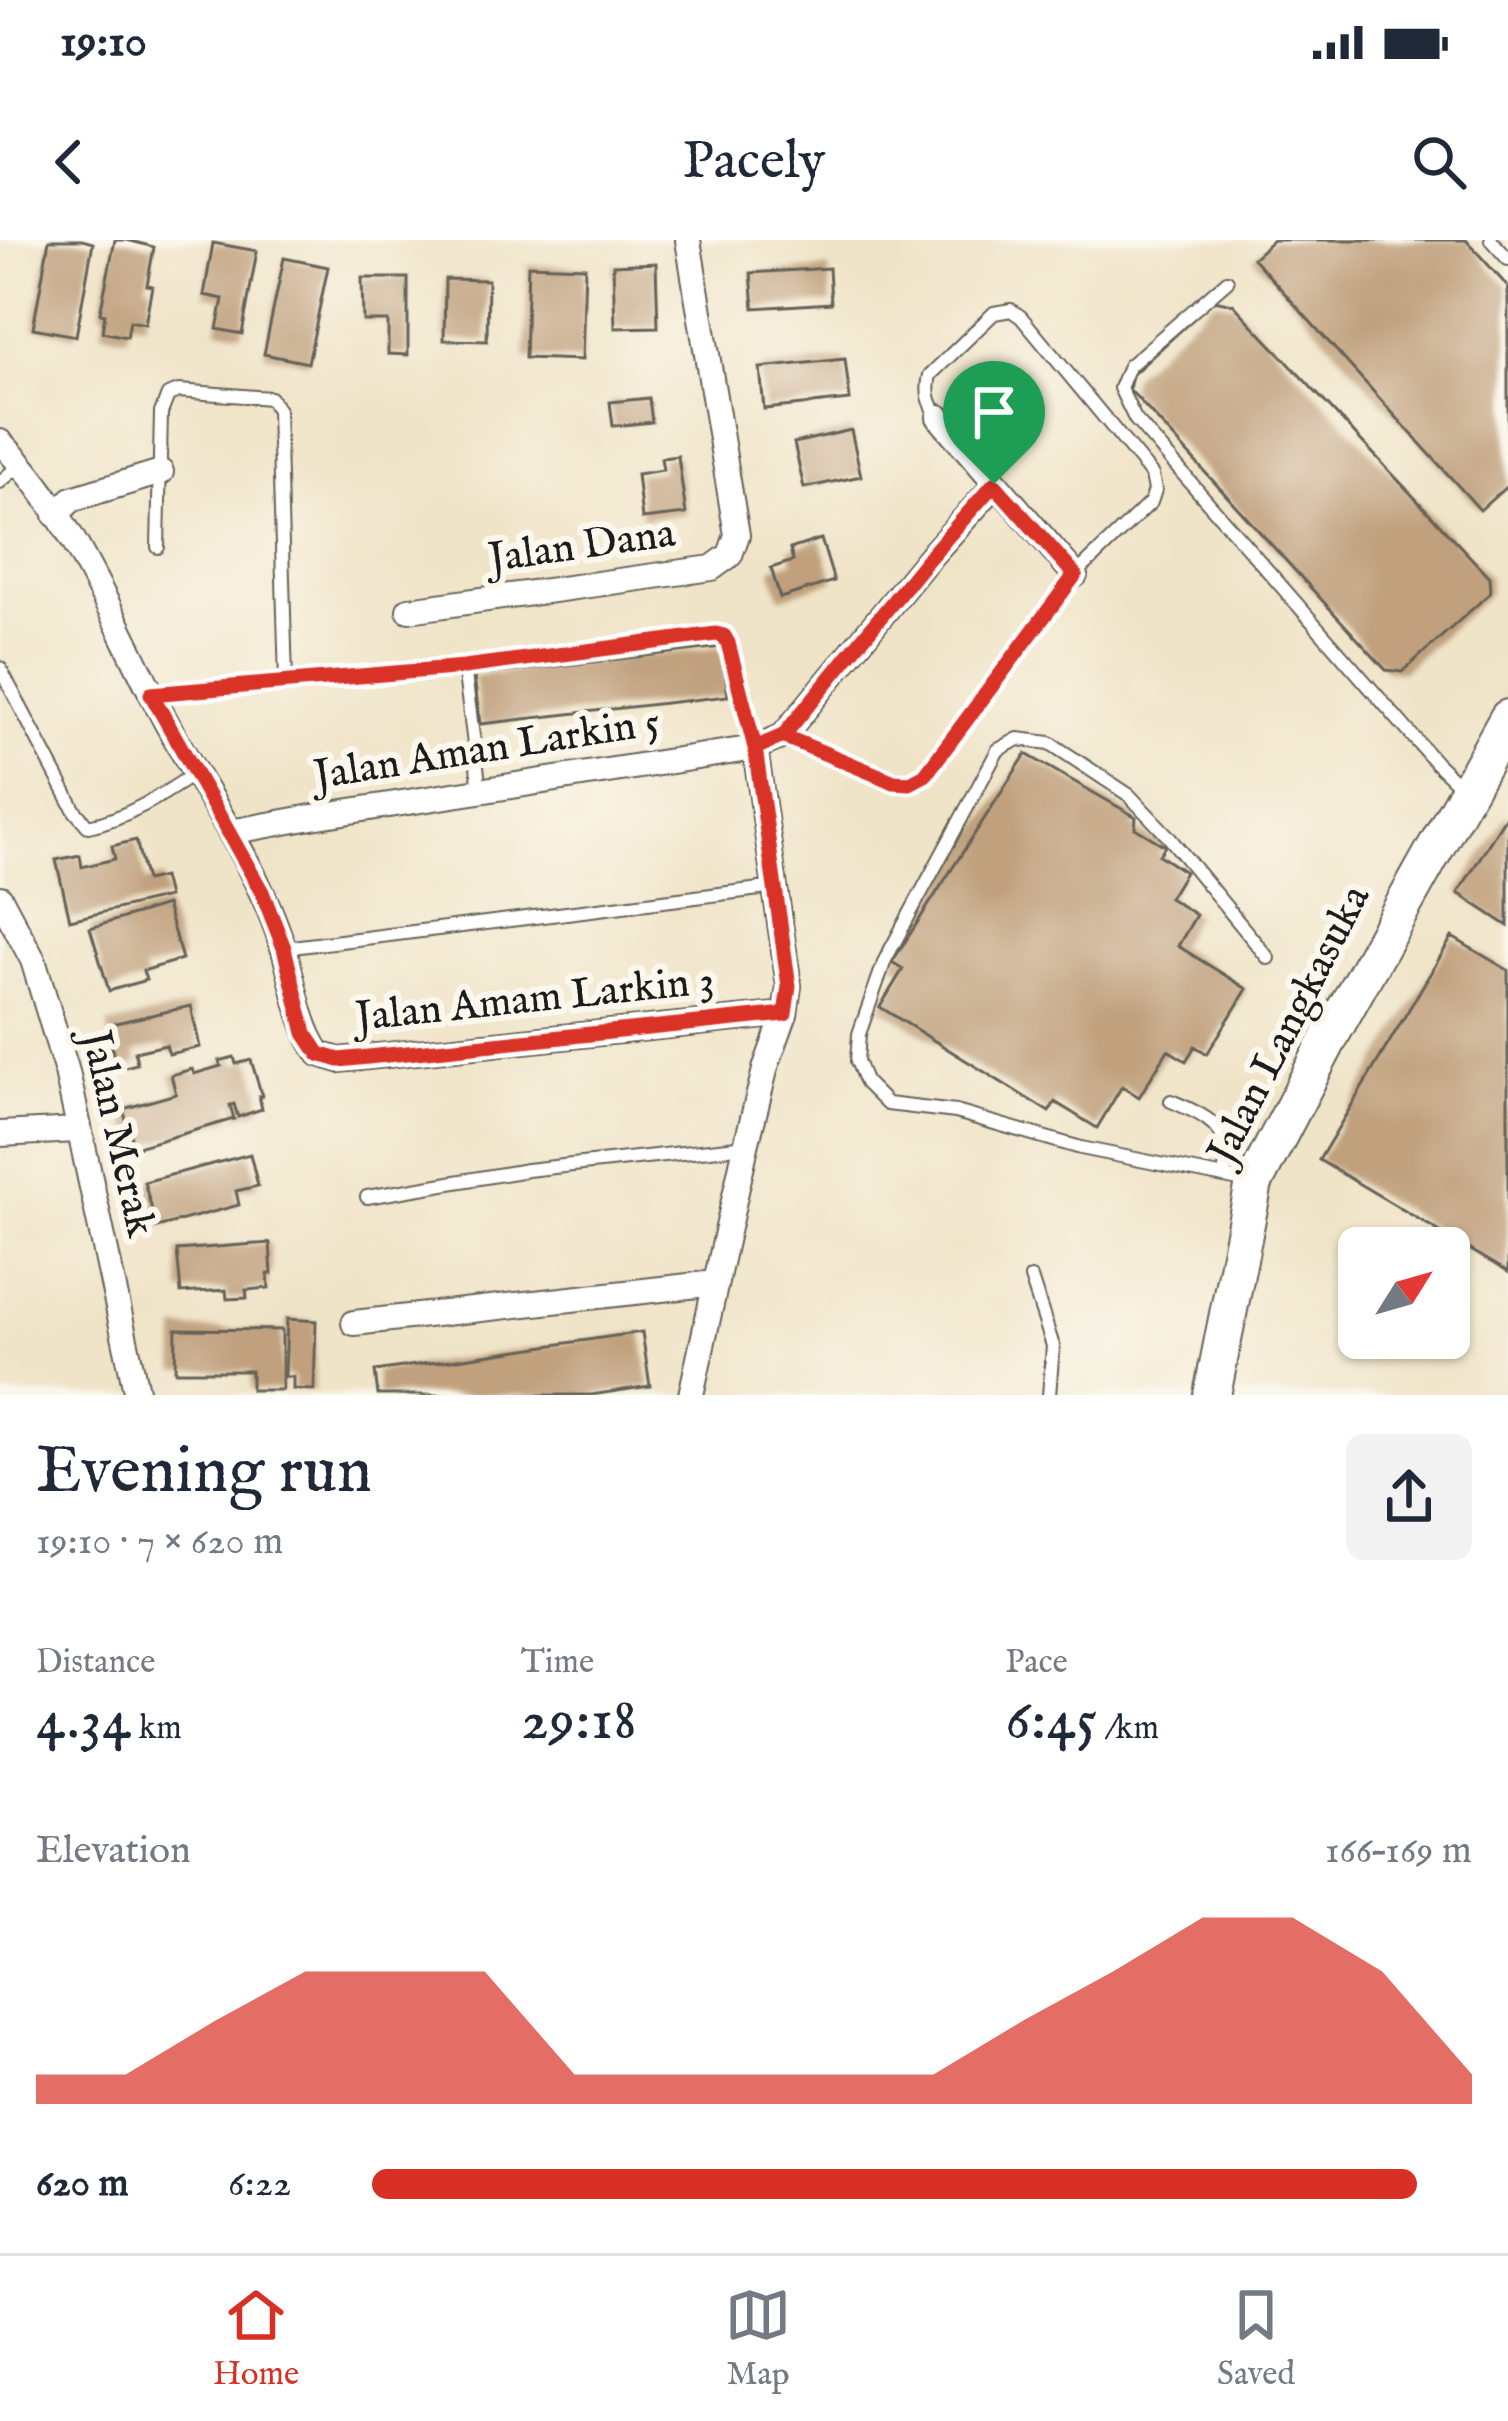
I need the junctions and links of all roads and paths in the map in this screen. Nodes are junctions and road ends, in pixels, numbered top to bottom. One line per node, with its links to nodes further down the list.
1 (688, 240): 14 (street, Jalan Dana)
2 (1491, 240): 3 (lane)
3 (1508, 259)
4 (1227, 281): 24 (lane)
5 (939, 417): 10 (street); 13 (lane)
6 (0, 442): 7 (street, Jalan Amam Larkin 3)
7 (22, 463): 9 (lane); 11 (street, Jalan Amam Larkin 3)
8 (161, 472): 11 (street); 12 (lane); 17 (lane)
9 (0, 482)
10 (994, 484): 13 (street); 20 (street)
11 (56, 515): 18 (street, Jalan Amam Larkin 3)
12 (158, 548)
13 (1075, 575): 20 (lane)
14 (409, 610)
15 (464, 667): 17 (lane); 21 (lane); 23 (lane)
16 (0, 668): 22 (lane)
17 (286, 681): 18 (lane)
18 (151, 694): 22 (street, Jalan Amam Larkin 3)
19 (1508, 718): 24 (main road, Jalan Langkasuka)
20 (783, 736): 21 (street, Jalan Aman Larkin 5)
21 (755, 748): 23 (street, Jalan Aman Larkin 5); 26 (street)
22 (194, 774): 25 (street, Jalan Amam Larkin 3)
23 (480, 790): 25 (street, Jalan Aman Larkin 5)
24 (1465, 791): 35 (main road, Jalan Langkasuka)
25 (230, 832): 28 (street, Jalan Amam Larkin 3)
26 (776, 887): 28 (lane); 30 (street)
27 (0, 898): 32 (street, Jalan Merak)
28 (284, 948): 30 (street, Jalan Amam Larkin 3)
29 (1268, 958): 35 (lane)
30 (785, 1014): 34 (street)
31 (1172, 1101): 35 (lane)
32 (77, 1130): 33 (street); 40 (street, Jalan Merak)
33 (0, 1134)
34 (746, 1145): 36 (lane); 38 (street)
35 (1239, 1180): 43 (main road, Jalan Langkasuka)
36 (367, 1197)
37 (1031, 1278): 42 (lane)
38 (716, 1283): 39 (street); 41 (street)
39 (355, 1323)
40 (137, 1395)
41 (691, 1395)
42 (1049, 1395)
43 (1212, 1395)

